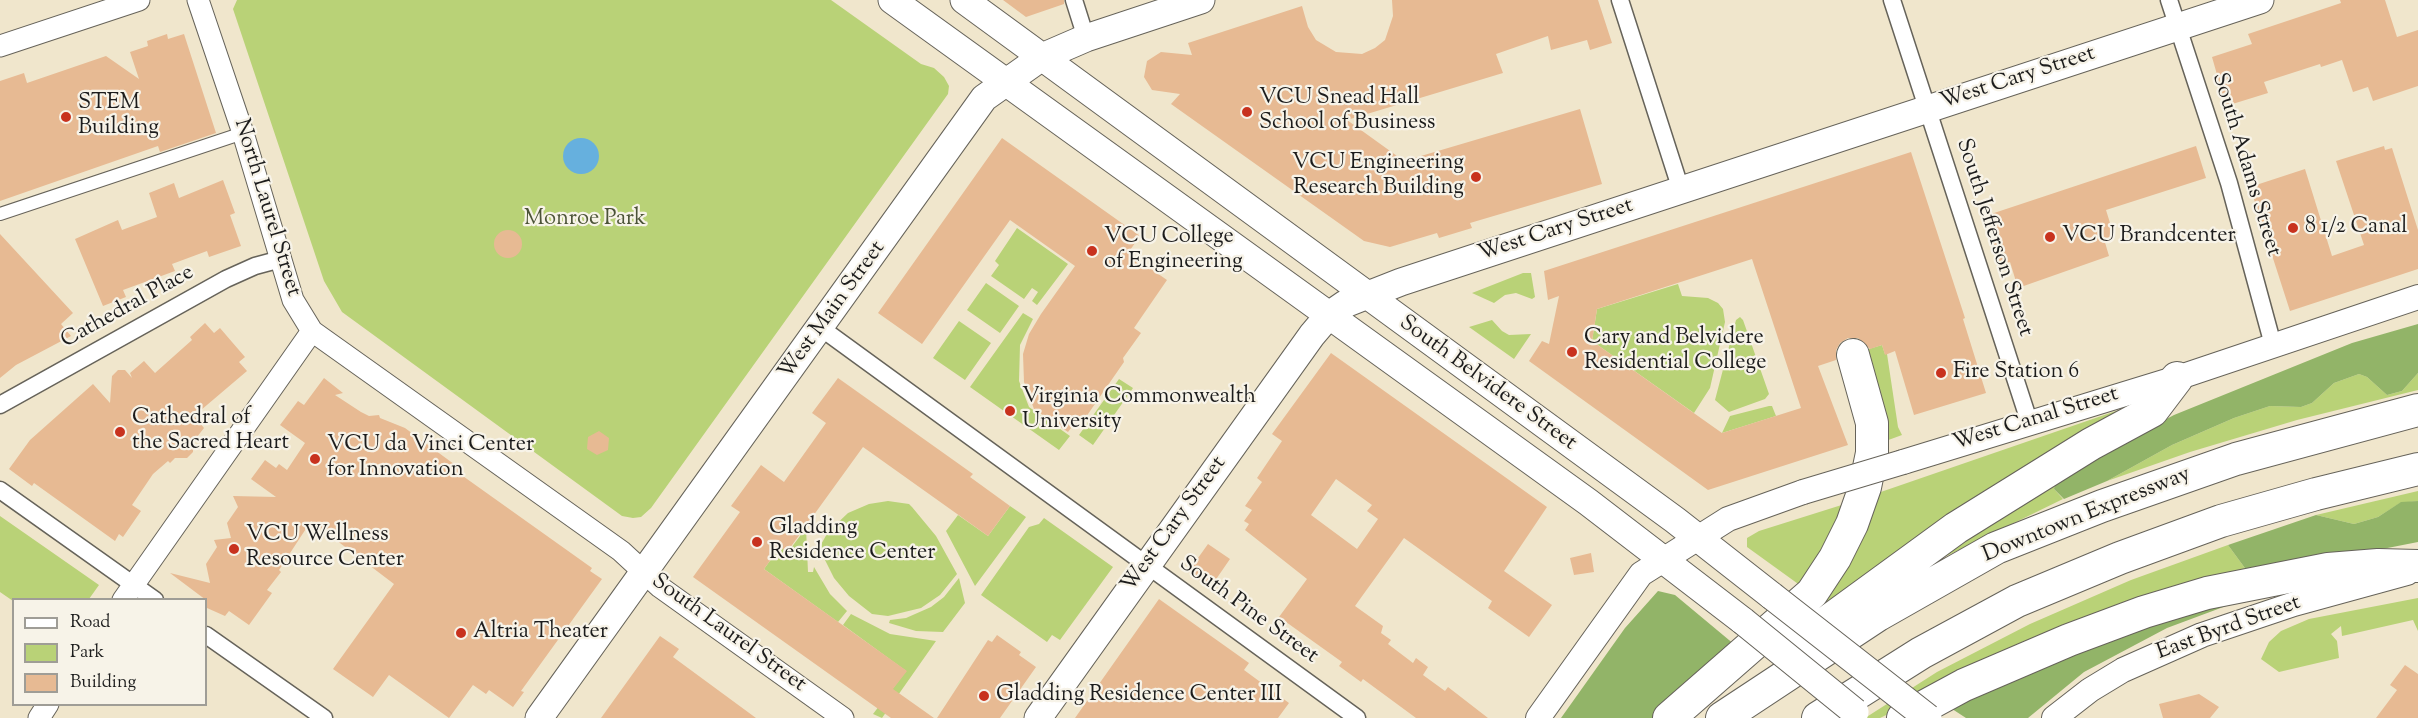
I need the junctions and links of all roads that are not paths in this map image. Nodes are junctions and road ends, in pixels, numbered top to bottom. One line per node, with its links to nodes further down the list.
1 (139, 0): 13 (street)
2 (198, 0): 17 (street, North Laurel Street)
3 (892, 0): 15 (main road, South Belvidere Street)
4 (964, 0): 14 (main road, South Belvidere Street)
5 (1074, 0): 12 (street)
6 (1201, 0): 12 (main road, West Main Street)
7 (1620, 0): 18 (street)
8 (1892, 0): 16 (street, South Jefferson Street)
9 (2169, 0): 11 (street, South Adams Street)
10 (2260, 0): 11 (main road, West Cary Street)
11 (2178, 27): 16 (main road, West Cary Street); 26 (street, South Adams Street)
12 (1086, 38): 14 (main road, West Main Street)
13 (0, 46)
14 (1042, 57): 15 (main road, West Main Street); 21 (main road, South Belvidere Street)
15 (1005, 82): 23 (main road, South Belvidere Street); 24 (main road, West Main Street)
16 (1928, 108): 18 (main road, West Cary Street); 31 (street, South Jefferson Street)
17 (243, 133): 19 (street); 20 (street, North Laurel Street)
18 (1681, 190): 21 (main road, West Cary Street)
19 (0, 214)
20 (281, 259): 25 (street, North Laurel Street); 29 (street, Cathedral Place)
21 (1365, 295): 23 (main road, West Cary Street); 34 (main road, South Belvidere Street)
22 (2418, 297): 26 (main road, West Canal Street)
23 (1329, 315): 35 (main road, South Belvidere Street); 36 (main road, West Cary Street)
24 (821, 328): 36 (street, South Pine Street); 38 (main road, West Main Street)
25 (312, 331): 38 (street, North Laurel Street); 39 (street)
26 (2273, 345): 28 (main road, West Canal Street)
27 (1853, 355): 48 (highway)
28 (2177, 378): 31 (main road, West Canal Street); 49 (highway)
29 (0, 405)
30 (2418, 410): 50 (highway, Downtown Expressway)
31 (2029, 421): 34 (main road, West Canal Street, bridge)
32 (2418, 469): 51 (highway)
33 (0, 490): 39 (street)
34 (1698, 538): 35 (main road, West Canal Street); 54 (main road, South Belvidere Street, bridge)
35 (1663, 560): 47 (main road, West Canal Street); 52 (main road, South Belvidere Street, bridge)
36 (1146, 564): 45 (main road, West Cary Street); 46 (street, South Pine Street)
37 (2418, 568): 53 (highway); 55 (main road, East Byrd Street)
38 (644, 572): 43 (main road, West Main Street); 44 (street, South Laurel Street)
39 (128, 592): 40 (street)
40 (148, 598)
41 (207, 636): 42 (street)
42 (324, 718)
43 (539, 718)
44 (843, 718)
45 (1038, 718)
46 (1357, 718)
47 (1538, 718)
48 (1669, 718)
49 (1714, 718)
50 (1722, 718)
51 (1818, 718)
52 (1863, 718)
53 (1903, 718)
54 (1928, 718)
55 (2054, 718)

